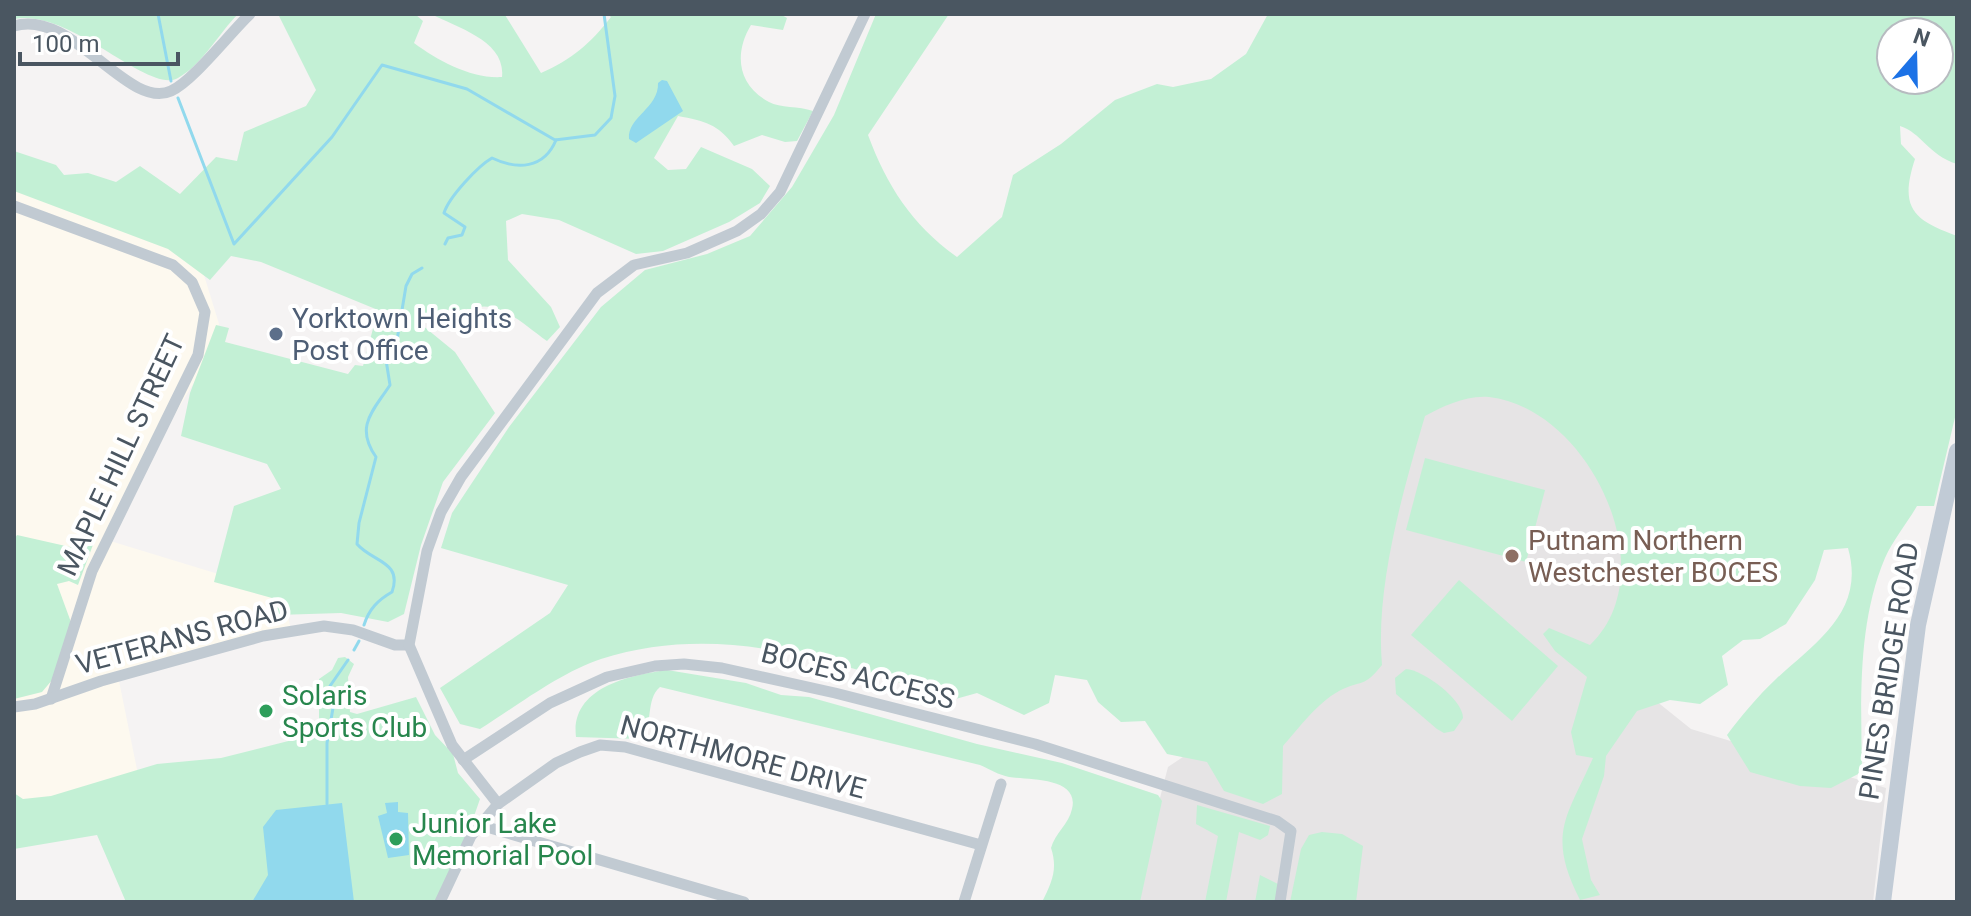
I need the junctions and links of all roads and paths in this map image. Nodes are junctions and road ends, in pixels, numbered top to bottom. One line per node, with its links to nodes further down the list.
1 (250, 14): 3 (street)
2 (865, 14): 7 (street)
3 (14, 26)
4 (14, 206): 8 (street, MAPLE HILL STREET)
5 (1957, 451): 6 (street, PINES BRIDGE ROAD)
6 (1951, 503): 19 (street, PINES BRIDGE ROAD)
7 (409, 645): 8 (street, VETERANS ROAD); 10 (street)
8 (51, 699): 9 (street, VETERANS ROAD)
9 (14, 707)
10 (463, 760): 12 (street); 18 (street, BOCES ACCESS)
11 (1001, 784): 14 (street)
12 (498, 804): 13 (street, NORTHMORE DRIVE); 14 (street, NORTHMORE DRIVE)
13 (480, 825): 15 (street, NORTHMORE DRIVE); 16 (street)
14 (981, 845): 17 (street)
15 (440, 902)
16 (744, 902)
17 (964, 902)
18 (1280, 902)
19 (1883, 902)

